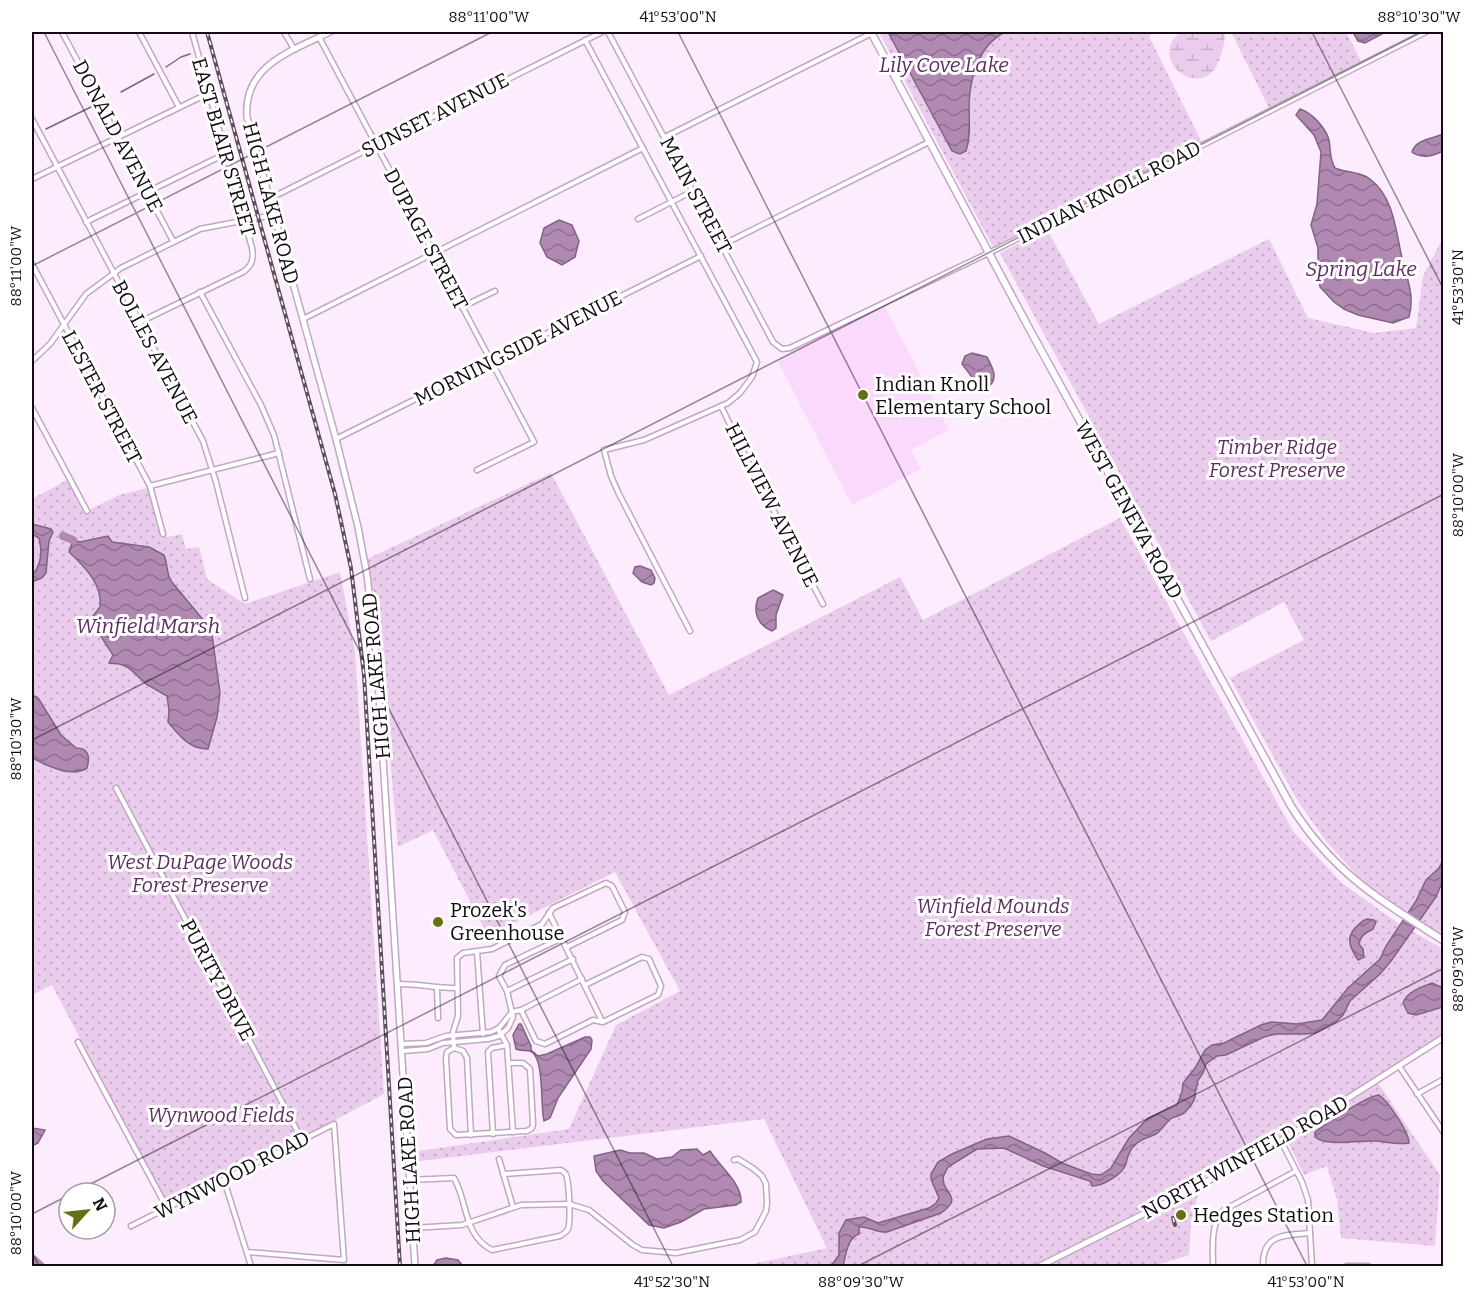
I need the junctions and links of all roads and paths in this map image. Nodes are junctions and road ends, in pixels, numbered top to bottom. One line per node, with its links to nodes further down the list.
1 (62, 32): 16 (street, DONALD AVENUE)
2 (139, 32): 14 (street)
3 (192, 32): 13 (street, EAST BLAIR STREET)
4 (284, 32): 12 (street)
5 (330, 32): 10 (street)
6 (602, 32): 11 (street, SUNSET AVENUE)
7 (608, 32): 17 (street, MAIN STREET)
8 (872, 32): 17 (street); 18 (main road, WEST GENEVA ROAD)
9 (1426, 32): 35 (street, INDIAN KNOLL ROAD)
10 (319, 37): 12 (street); 19 (street, DUPAGE STREET)
11 (585, 40): 19 (street, SUNSET AVENUE); 20 (street, MAIN STREET)
12 (294, 50): 26 (street, HIGH LAKE ROAD)
13 (209, 93): 14 (street); 21 (street, EAST BLAIR STREET)
14 (179, 107): 16 (street)
15 (32, 119): 22 (street, BOLLES AVENUE)
16 (118, 137): 22 (street); 25 (street, DONALD AVENUE)
17 (665, 137): 24 (street, MAIN STREET)
18 (928, 142): 33 (street); 35 (main road, WEST GENEVA ROAD)
19 (376, 145): 26 (street, SUNSET AVENUE); 34 (street, DUPAGE STREET)
20 (643, 148): 27 (street, MAIN STREET); 34 (street)
21 (225, 154): 25 (street); 31 (street, EAST BLAIR STREET)
22 (57, 167): 23 (street); 30 (street, BOLLES AVENUE)
23 (32, 179)
24 (693, 191): 27 (street); 33 (street, MAIN STREET)
25 (148, 192): 30 (street); 32 (street, DONALD AVENUE)
26 (269, 199): 28 (street, HIGH LAKE ROAD)
27 (672, 202): 29 (street); 36 (street, MAIN STREET)
28 (273, 215): 31 (street); 42 (street, HIGH LAKE ROAD)
29 (638, 219)
30 (86, 222): 38 (street, BOLLES AVENUE)
31 (244, 222): 32 (street); 40 (street, EAST BLAIR STREET)
32 (173, 241): 38 (street)
33 (722, 245): 45 (street, MAIN STREET)
34 (434, 253): 41 (street, DUPAGE STREET); 42 (street)
35 (988, 253): 45 (street, INDIAN KNOLL ROAD); 64 (main road, WEST GENEVA ROAD)
36 (701, 256): 47 (street, MORNINGSIDE AVENUE); 48 (street, MAIN STREET)
37 (32, 264): 44 (street, LESTER STREET)
38 (113, 273): 43 (street, BOLLES AVENUE); 44 (street)
39 (495, 291): 41 (street)
40 (200, 292): 43 (street); 51 (street)
41 (462, 307): 47 (street, DUPAGE STREET)
42 (303, 319): 50 (street, HIGH LAKE ROAD)
43 (140, 322): 52 (street, BOLLES AVENUE)
44 (64, 324): 46 (street); 54 (street, LESTER STREET)
45 (790, 348)
46 (32, 361)
47 (491, 362): 50 (street, MORNINGSIDE AVENUE); 53 (street, DUPAGE STREET)
48 (721, 406): 59 (street, HILLVIEW AVENUE); 60 (street)
49 (32, 408): 55 (street)
50 (336, 440): 69 (street, HIGH LAKE ROAD)
51 (279, 453): 52 (street); 57 (street)
52 (213, 470): 54 (street); 58 (street, BOLLES AVENUE)
53 (477, 470)
54 (150, 486): 56 (street, LESTER STREET)
55 (87, 511)
56 (163, 534)
57 (310, 579)
58 (244, 598)
59 (823, 604)
60 (690, 631)
61 (116, 788): 97 (street, PURITY DRIVE)
62 (549, 913): 63 (street); 65 (street); 66 (street)
63 (562, 938): 65 (street); 73 (street)
64 (1443, 941)
65 (567, 947): 67 (street)
66 (477, 952): 72 (street); 79 (street)
67 (573, 959): 68 (street); 73 (street)
68 (582, 979): 70 (street); 74 (street)
69 (399, 984): 71 (street); 85 (street, HIGH LAKE ROAD)
70 (585, 985): 77 (street); 77 (street)
71 (437, 988): 72 (street); 76 (street)
72 (457, 988): 81 (street)
73 (507, 991): 75 (street)
74 (520, 1010): 75 (street); 77 (street)
75 (512, 1012): 78 (street); 80 (street)
76 (438, 1018)
77 (603, 1022)
78 (498, 1029): 79 (street); 80 (street)
79 (483, 1034): 81 (street)
80 (502, 1034): 84 (street); 86 (street)
81 (454, 1036): 84 (street); 85 (street)
82 (1443, 1037): 90 (street, NORTH WINFIELD ROAD)
83 (78, 1042): 107 (street)
84 (454, 1042): 87 (street); 88 (street)
85 (402, 1044): 88 (street, HIGH LAKE ROAD)
86 (507, 1045): 89 (street); 95 (street)
87 (454, 1048): 96 (street); 96 (street)
88 (403, 1051): 104 (street, HIGH LAKE ROAD)
89 (509, 1063): 93 (street); 93 (street)
90 (1400, 1066): 92 (street); 98 (street, NORTH WINFIELD ROAD)
91 (1443, 1079): 92 (street)
92 (1418, 1094): 94 (street)
93 (513, 1132): 95 (street)
94 (1443, 1133)
95 (493, 1134): 96 (street)
96 (471, 1135)
97 (302, 1140): 103 (street, WYNWOOD ROAD); 112 (street, WYNWOOD ROAD)
98 (1281, 1141): 101 (street); 115 (street, NORTH WINFIELD ROAD)
99 (499, 1159): 102 (street)
100 (734, 1161): 105 (street)
101 (1296, 1171): 111 (street); 116 (street)
102 (503, 1173): 105 (street); 106 (street)
103 (224, 1180): 107 (street, WYNWOOD ROAD); 112 (street)
104 (409, 1180): 108 (street); 110 (street, HIGH LAKE ROAD)
105 (569, 1204): 106 (street); 108 (street)
106 (513, 1207): 108 (street)
107 (167, 1208): 109 (street, WYNWOOD ROAD)
108 (468, 1223): 110 (street)
109 (130, 1226)
110 (412, 1228): 114 (street, HIGH LAKE ROAD)
111 (1310, 1233): 117 (street); 118 (street)
112 (247, 1252): 113 (street)
113 (251, 1266)
114 (415, 1266)
115 (1040, 1266)
116 (1213, 1266)
117 (1263, 1266)
118 (1312, 1266)
119 (1347, 1266): 120 (street)
120 (1368, 1266)

